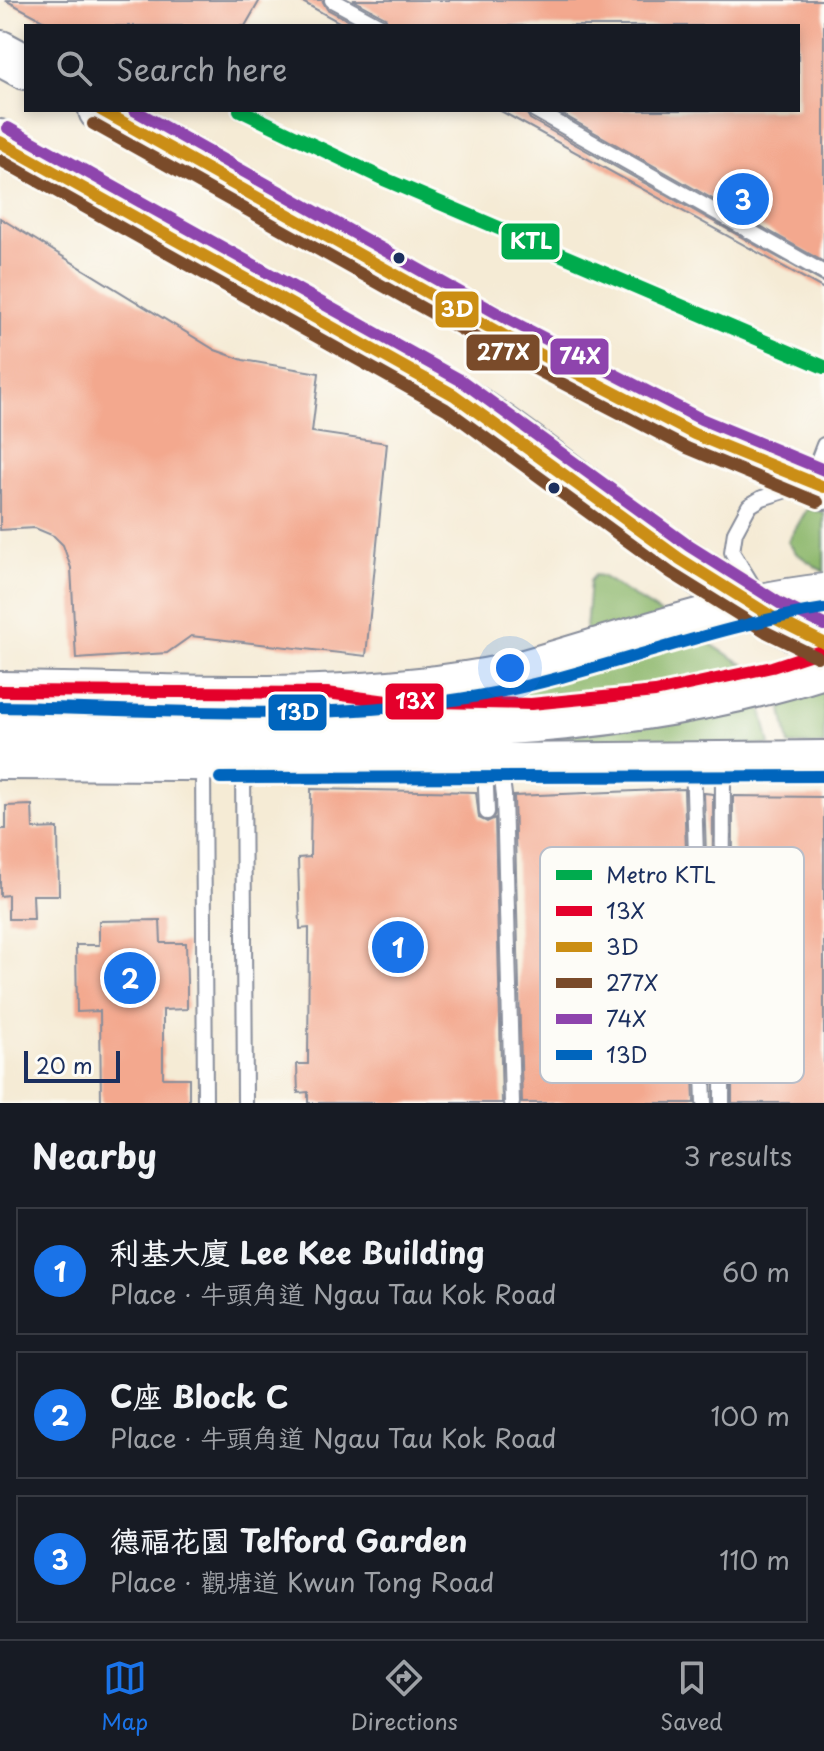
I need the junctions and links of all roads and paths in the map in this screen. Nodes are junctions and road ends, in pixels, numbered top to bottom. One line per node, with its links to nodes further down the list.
1 (332, 0): 2 (lane)
2 (376, 24)
3 (0, 53): 4 (highway)
4 (24, 66)
5 (105, 112): 9 (highway)
6 (539, 112): 8 (lane)
7 (0, 142): 11 (highway)
8 (824, 273)
9 (819, 472): 11 (lane)
10 (824, 593): 16 (main road, bridge)
11 (771, 617): 12 (highway)
12 (824, 643)
13 (824, 650): 16 (main road)
14 (824, 669): 16 (main road)
15 (0, 691): 16 (main road)
16 (328, 711): 17 (main road)
17 (0, 725)
18 (0, 760): 21 (main road)
19 (824, 760): 22 (main road)
20 (243, 761): 21 (main road); 23 (main road); 30 (lane)
21 (203, 762): 29 (lane)
22 (708, 762): 23 (main road); 25 (lane); 26 (lane)
23 (492, 763): 24 (lane); 31 (lane)
24 (487, 812)
25 (707, 847)
26 (711, 847)
27 (704, 1083): 32 (lane)
28 (721, 1083): 33 (lane)
29 (205, 1103)
30 (245, 1103)
31 (512, 1103)
32 (704, 1103)
33 (722, 1103)

